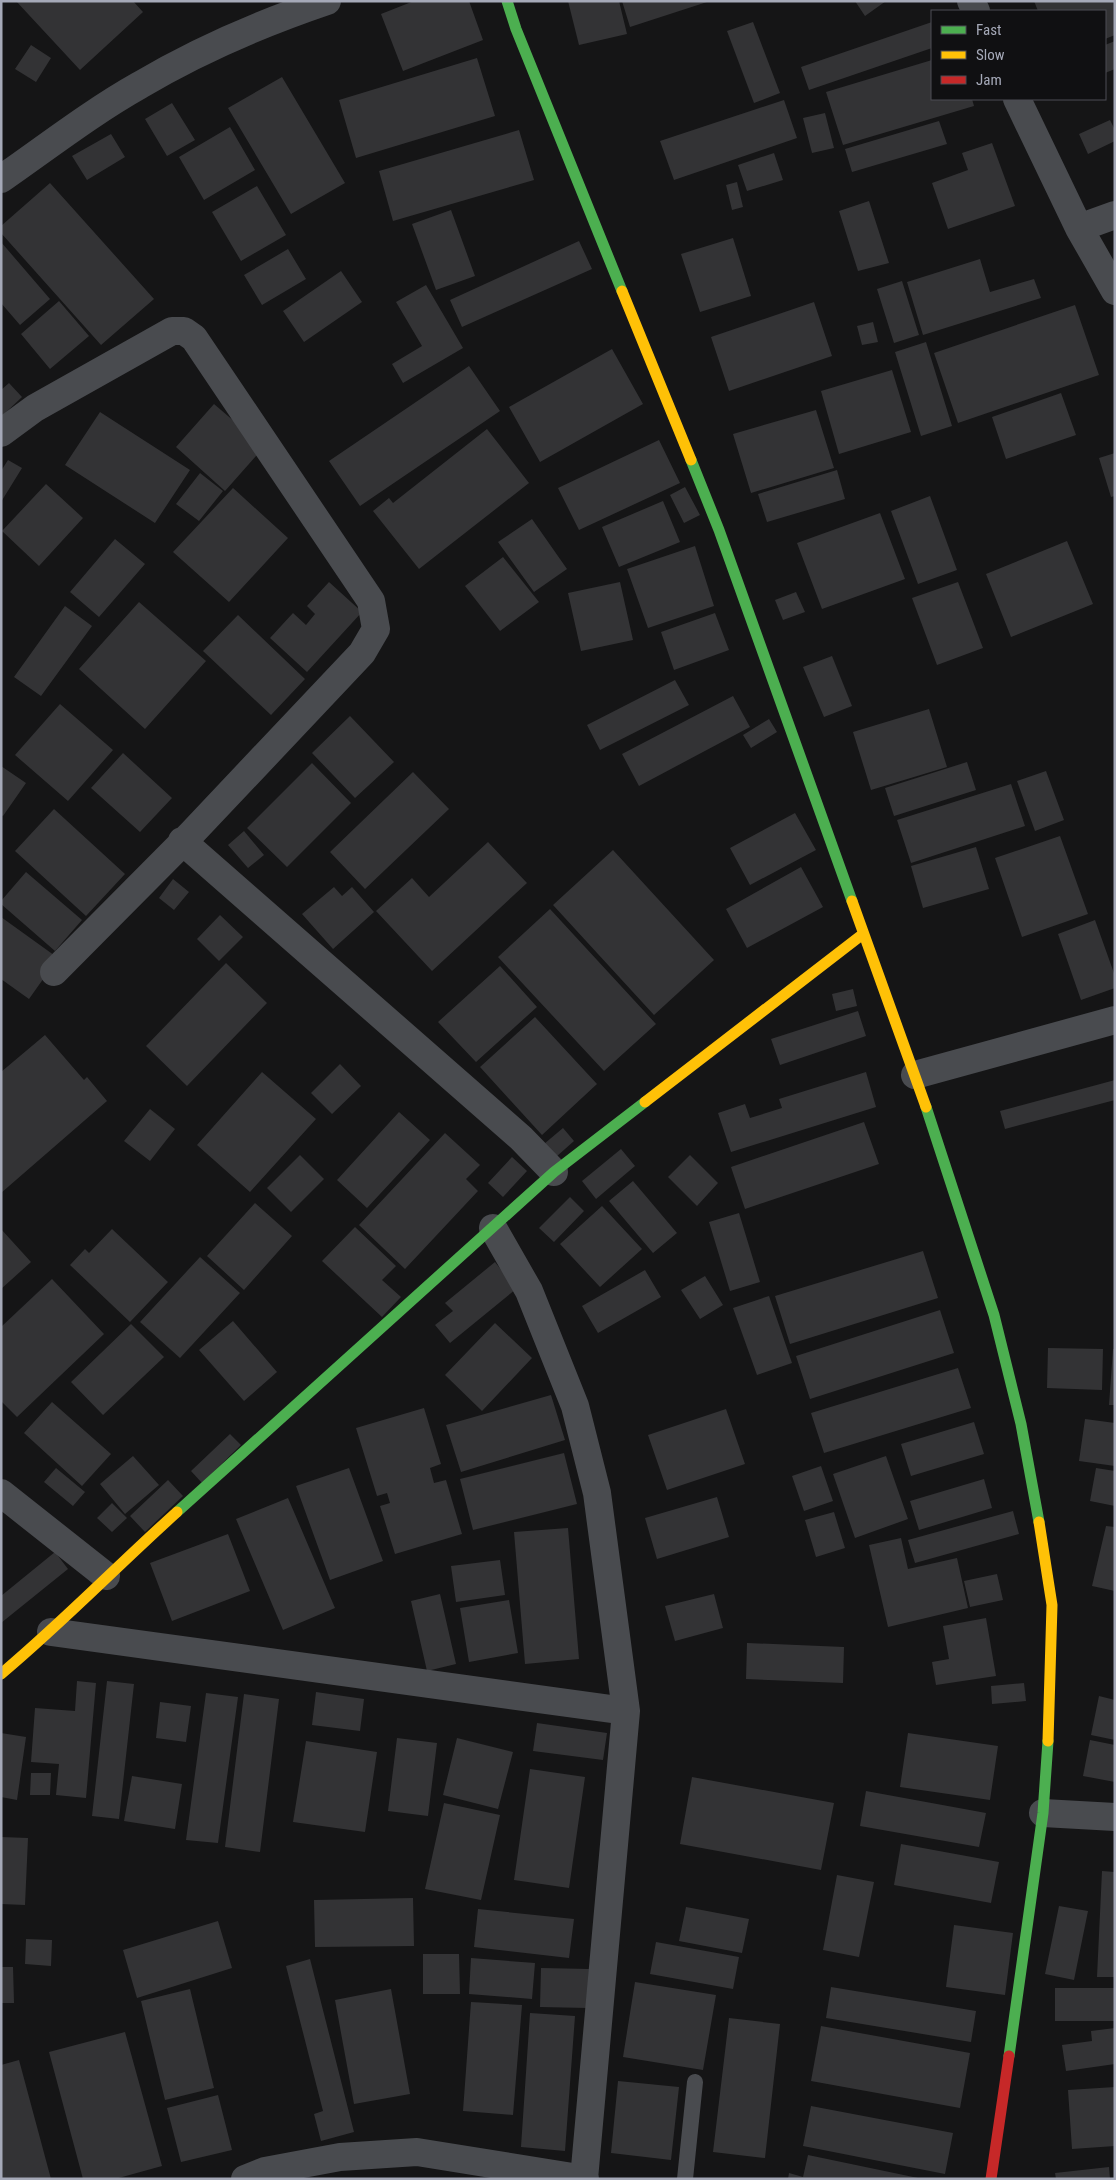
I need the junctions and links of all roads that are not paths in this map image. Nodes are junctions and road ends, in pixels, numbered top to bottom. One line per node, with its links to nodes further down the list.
1 (327, 1): 4 (street)
2 (507, 1): 10 (street)
3 (1017, 100): 6 (street)
4 (1, 179)
5 (1115, 215): 6 (street)
6 (1079, 228): 7 (street)
7 (1115, 291)
8 (1, 433): 9 (street)
9 (182, 841): 11 (street); 14 (street)
10 (863, 934): 13 (street); 14 (street)
11 (54, 972)
12 (1115, 1020): 13 (street)
13 (915, 1074): 21 (street)
14 (554, 1172): 15 (street)
15 (493, 1228): 17 (street); 20 (street)
16 (1, 1494): 17 (street)
17 (106, 1576): 18 (street)
18 (51, 1632): 19 (street); 20 (street)
19 (1, 1674)
20 (626, 1711): 25 (street)
21 (1043, 1813): 22 (street); 27 (street)
22 (1115, 1817)
23 (695, 2082): 26 (lane)
24 (247, 2178): 25 (street)
25 (584, 2179)
26 (685, 2179)
27 (991, 2179)

